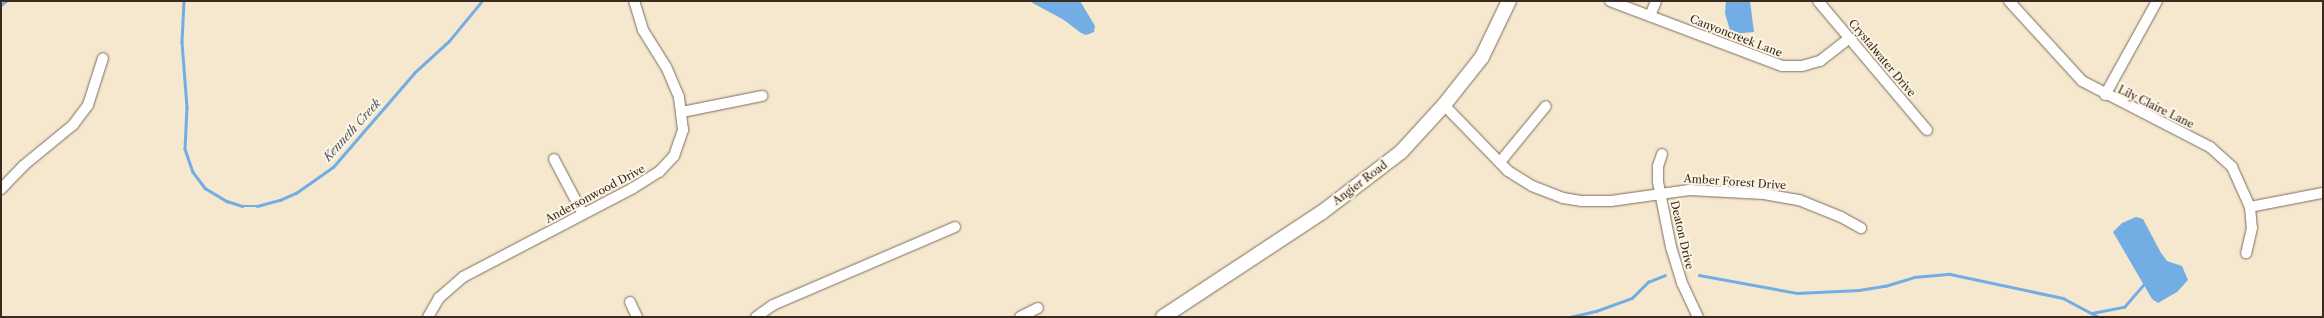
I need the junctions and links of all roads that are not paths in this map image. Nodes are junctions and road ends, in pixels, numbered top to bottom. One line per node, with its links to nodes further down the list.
1 (634, 1): 15 (street, Andersonwood Drive)
2 (1509, 1): 13 (street, Angier Road)
3 (1610, 1): 8 (street, Canyoncreek Lane)
4 (1656, 1): 8 (street)
5 (1818, 1): 9 (street, Crystalwater Drive)
6 (2009, 1): 11 (street, Lily Claire Lane)
7 (2157, 1): 11 (street)
8 (1650, 16): 9 (street, Canyoncreek Lane)
9 (1849, 38): 16 (street, Crystalwater Drive)
10 (103, 58): 20 (street)
11 (2105, 95): 23 (street, Lily Claire Lane)
12 (762, 96): 15 (street)
13 (1444, 105): 19 (street, Amber Forest Drive); 34 (street, Angier Road)
14 (1546, 106): 19 (street)
15 (682, 112): 24 (street, Andersonwood Drive)
16 (1927, 130)
17 (1662, 154): 21 (street, Deaton Drive)
18 (554, 159): 24 (street)
19 (1500, 162): 21 (street, Amber Forest Drive)
20 (1, 189)
21 (1660, 193): 26 (street, Amber Forest Drive); 35 (street, Deaton Drive)
22 (2322, 193): 23 (street)
23 (2250, 207): 27 (street, Lily Claire Lane)
24 (583, 214): 30 (street, Andersonwood Drive)
25 (955, 227): 32 (street)
26 (1861, 228)
27 (2246, 253)
28 (630, 302): 31 (street)
29 (1038, 308): 33 (street)
30 (428, 317)
31 (637, 317)
32 (756, 317)
33 (1020, 317)
34 (1163, 317)
35 (1698, 317)

